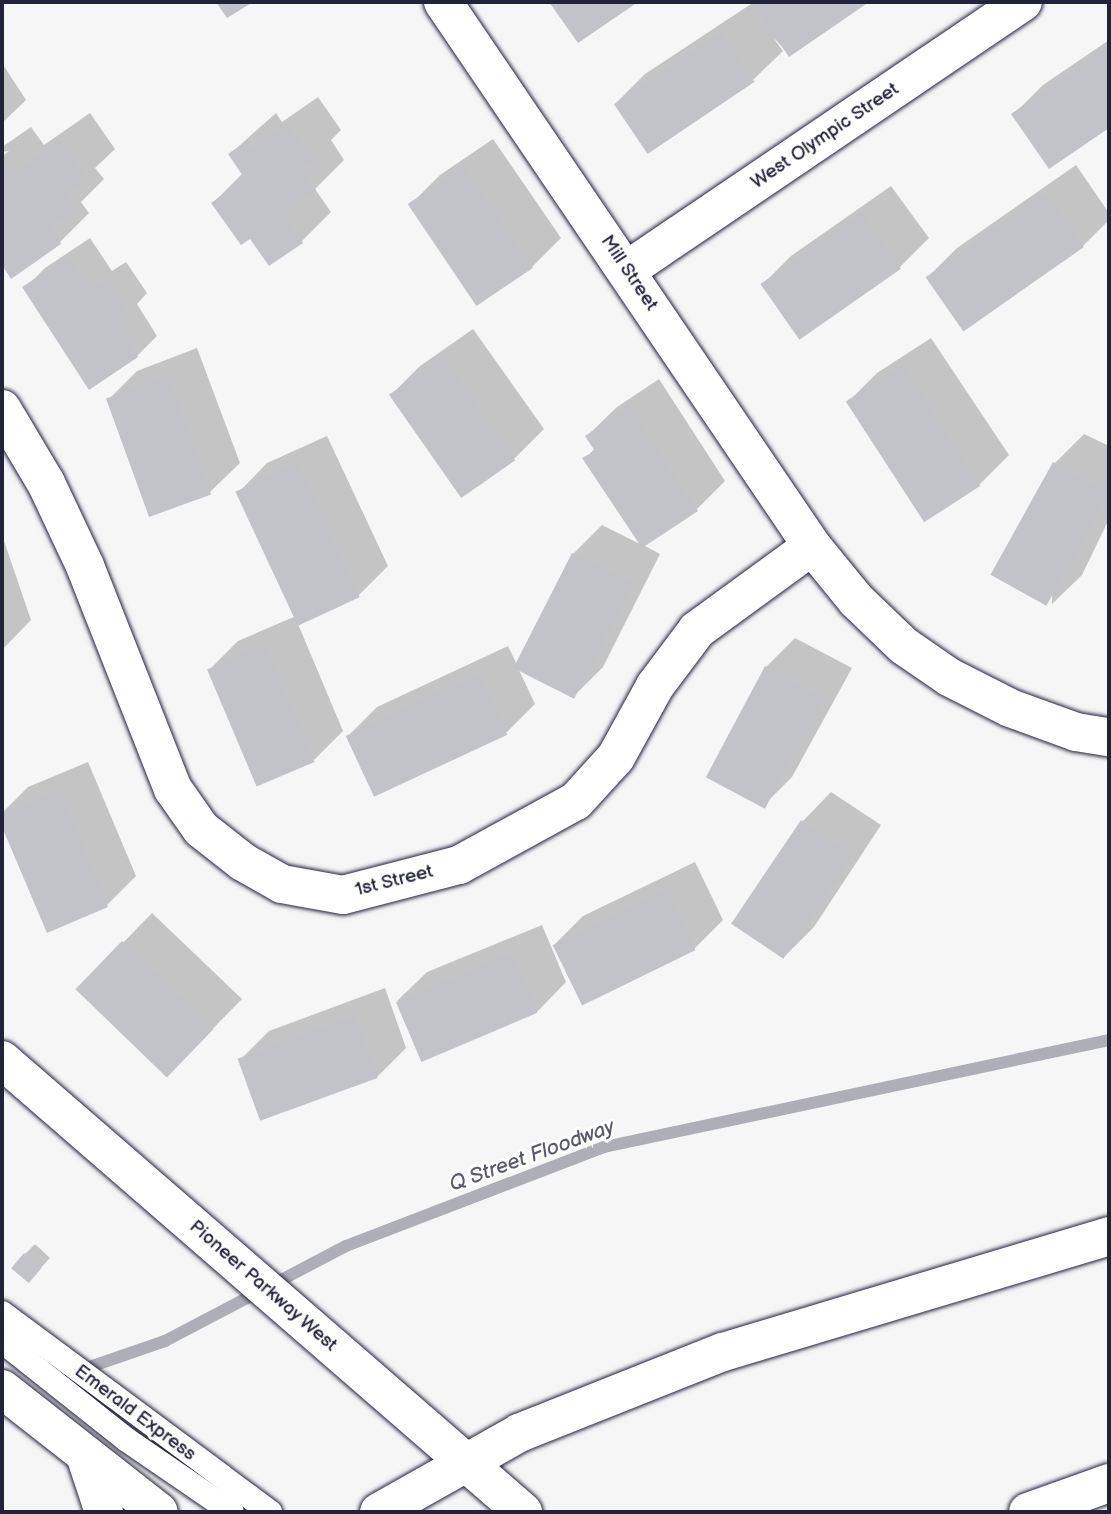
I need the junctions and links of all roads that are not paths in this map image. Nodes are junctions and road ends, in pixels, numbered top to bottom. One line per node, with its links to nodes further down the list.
1 (443, 2): 3 (main road, Mill Street)
2 (1023, 2): 3 (main road, West Olympic Street)
3 (627, 270): 5 (main road, Mill Street)
4 (2, 409): 5 (main road, 1st Street)
5 (811, 546): 6 (main road, Mill Street)
6 (1109, 737)
7 (2, 1060): 13 (main road, Pioneer Parkway West)
8 (1109, 1236): 13 (main road)
9 (2, 1313): 18 (lane, Emerald Express)
10 (2, 1341): 17 (lane, Emerald Express)
11 (2, 1389): 12 (main road)
12 (85, 1455): 15 (main road); 16 (main road)
13 (467, 1459): 19 (main road); 20 (main road, Pioneer Parkway West)
14 (1109, 1483): 21 (main road)
15 (104, 1512)
16 (159, 1512)
17 (232, 1512)
18 (270, 1512)
19 (379, 1512)
20 (523, 1512)
21 (1028, 1512)

